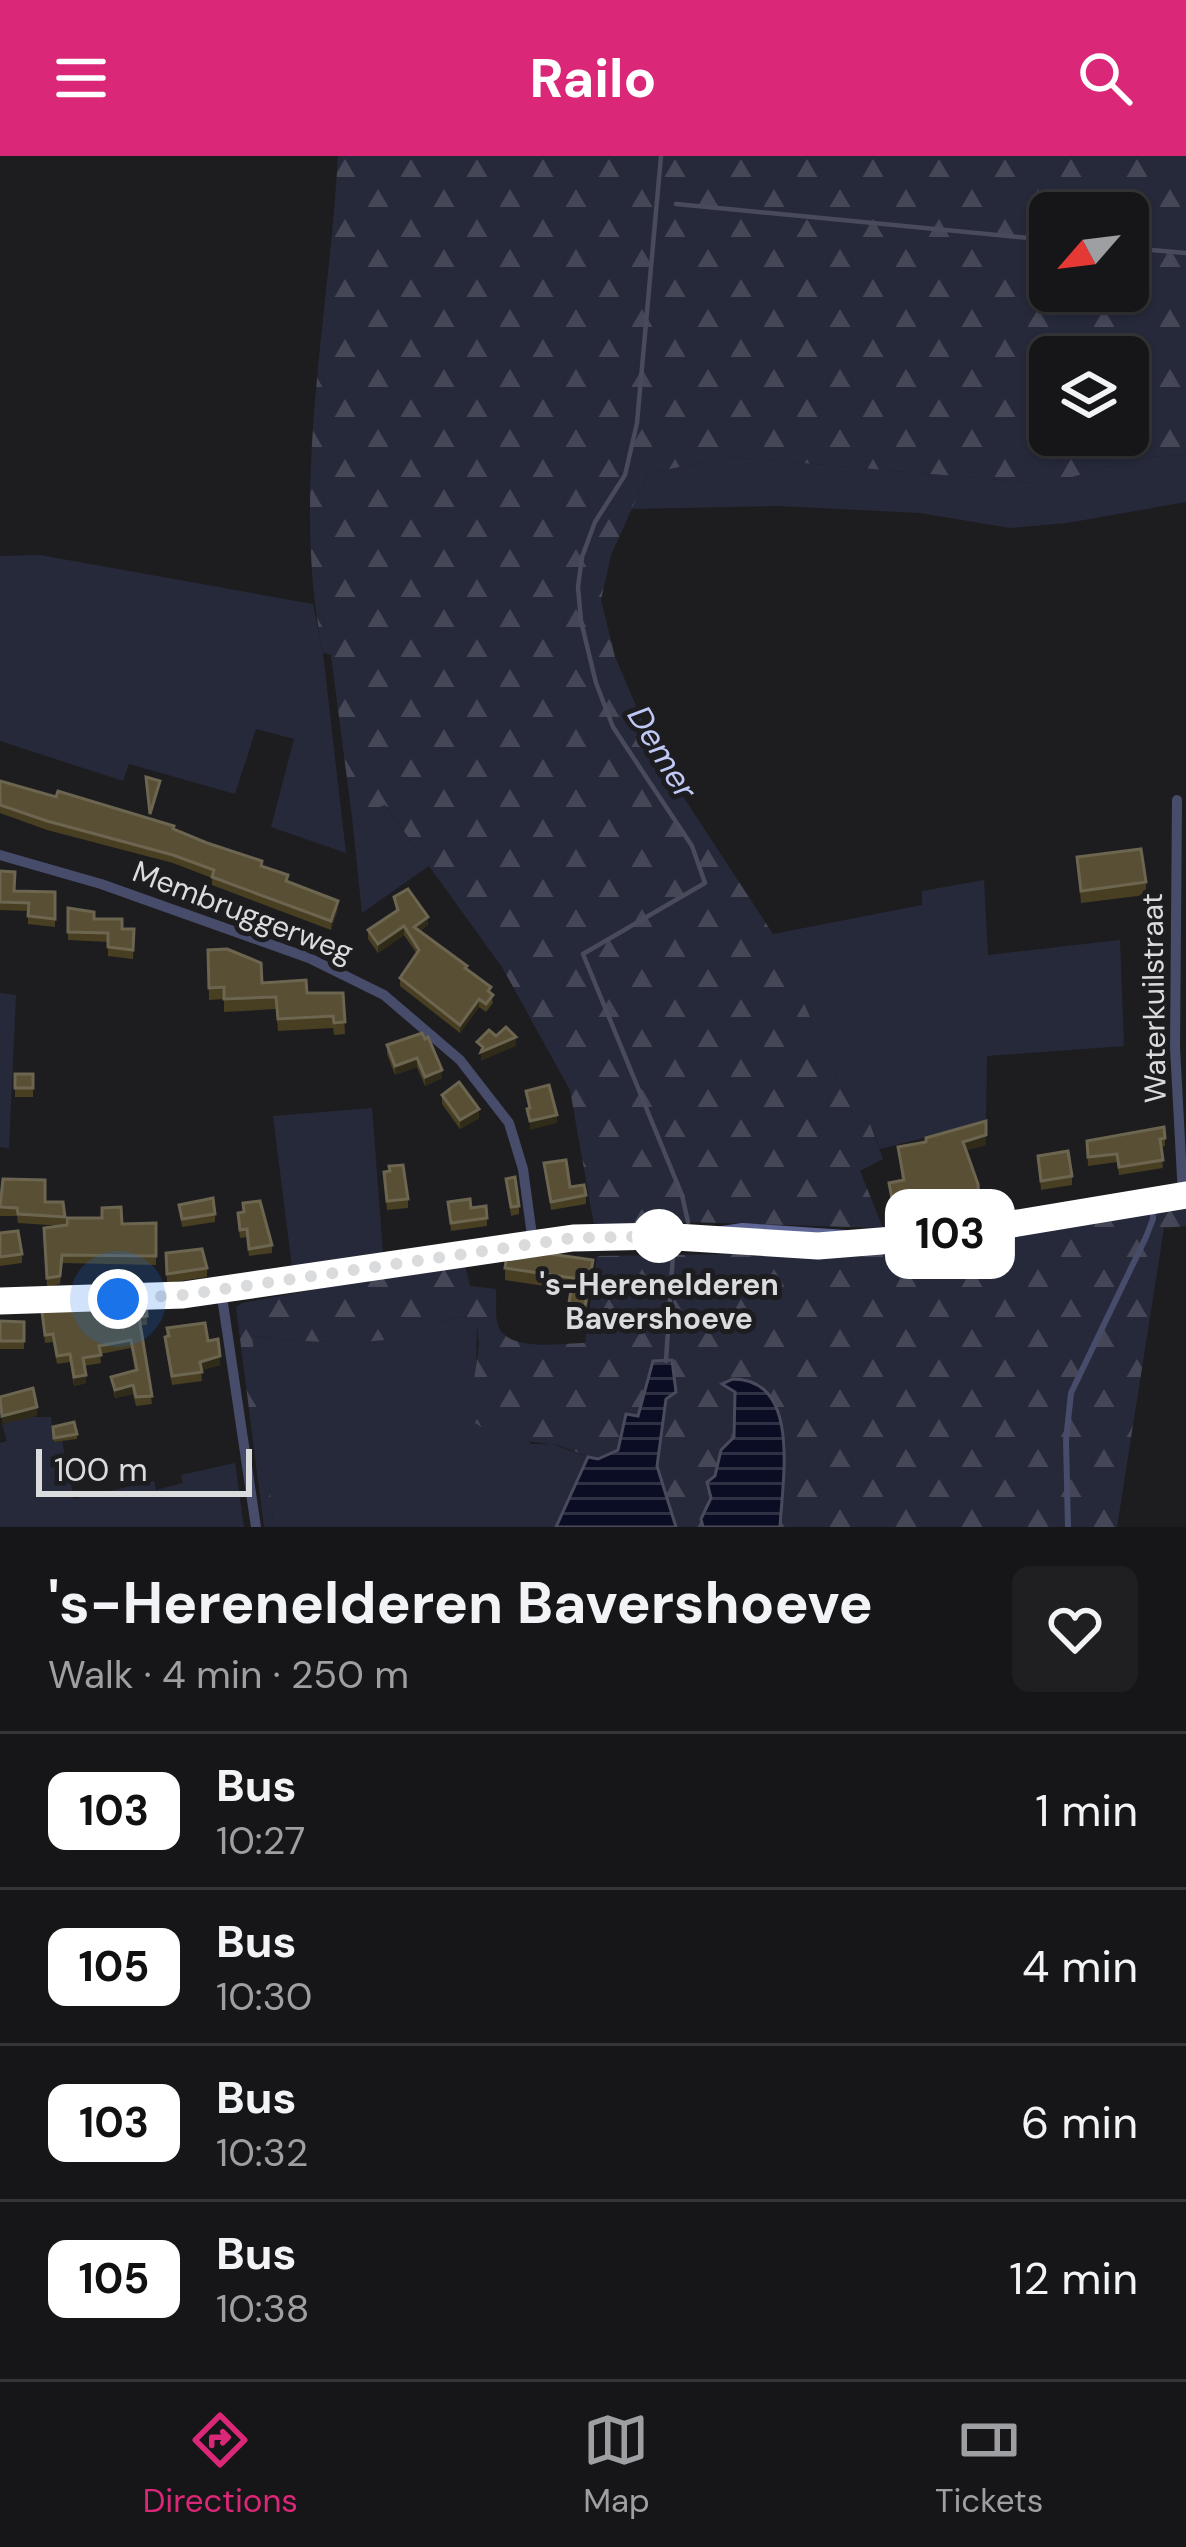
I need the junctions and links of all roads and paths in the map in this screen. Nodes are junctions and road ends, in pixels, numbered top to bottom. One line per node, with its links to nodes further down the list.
1 (1177, 800): 3 (street, Waterkuilstraat)
2 (0, 855): 5 (street, Membruggerweg)
3 (1185, 1196): 4 (main road)
4 (1152, 1201): 5 (main road); 9 (lane)
5 (533, 1243): 6 (main road)
6 (221, 1289): 7 (main road); 8 (street)
7 (0, 1301)
8 (256, 1527)
9 (1068, 1527)

